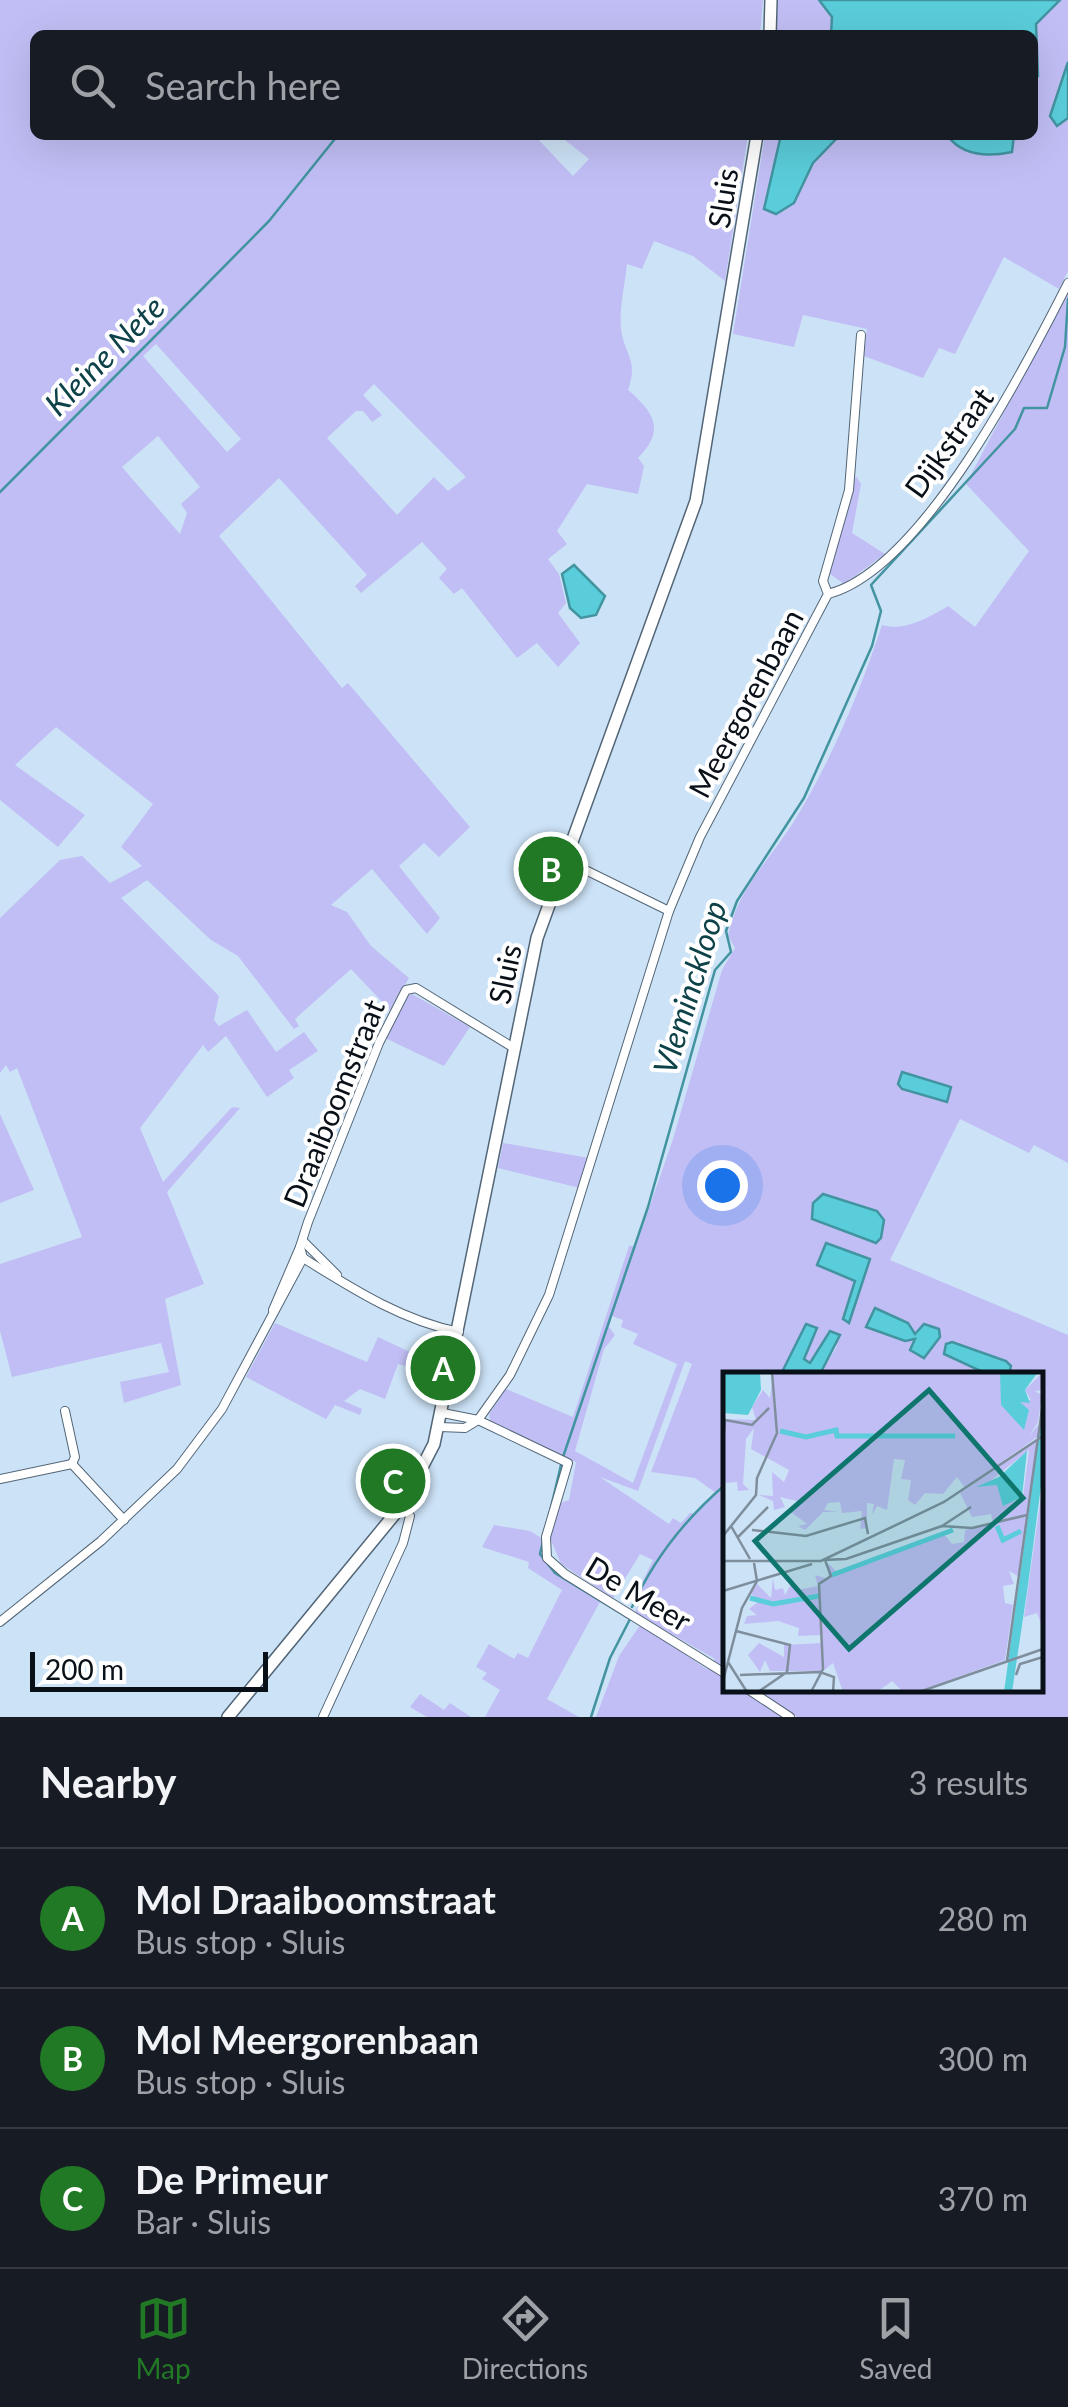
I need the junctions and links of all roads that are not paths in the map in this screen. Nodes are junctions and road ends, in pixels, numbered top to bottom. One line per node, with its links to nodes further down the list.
1 (771, 0): 2 (street)
2 (770, 30)
3 (756, 140): 7 (street, Sluis)
4 (1068, 283): 6 (street, Dijkstraat)
5 (861, 335): 6 (street, Meergorenbaan)
6 (828, 594): 8 (street, Meergorenbaan)
7 (563, 859): 8 (street); 9 (street, Sluis)
8 (669, 911): 17 (street, Meergorenbaan)
9 (514, 1048): 10 (street, Draaiboomstraat); 14 (street, Sluis)
10 (301, 1244): 11 (street, Draaiboomstraat); 12 (street, Draaiboomstraat); 13 (street)
11 (303, 1258): 12 (street, Draaiboomstraat); 13 (street)
12 (340, 1278): 14 (street, Draaiboomstraat)
13 (268, 1324): 22 (street)
14 (459, 1332): 16 (street, Sluis)
15 (65, 1411): 19 (street)
16 (443, 1413): 17 (street); 18 (street, Sluis)
17 (478, 1420): 18 (street); 24 (street, De Meer)
18 (440, 1427): 21 (street, Sluis)
19 (72, 1464): 20 (street); 22 (street)
20 (0, 1479)
21 (403, 1504): 26 (street, Sluis); 27 (street)
22 (124, 1520): 23 (street)
23 (0, 1622)
24 (723, 1672)
25 (752, 1692): 28 (street)
26 (228, 1717)
27 (323, 1717)
28 (790, 1717)

